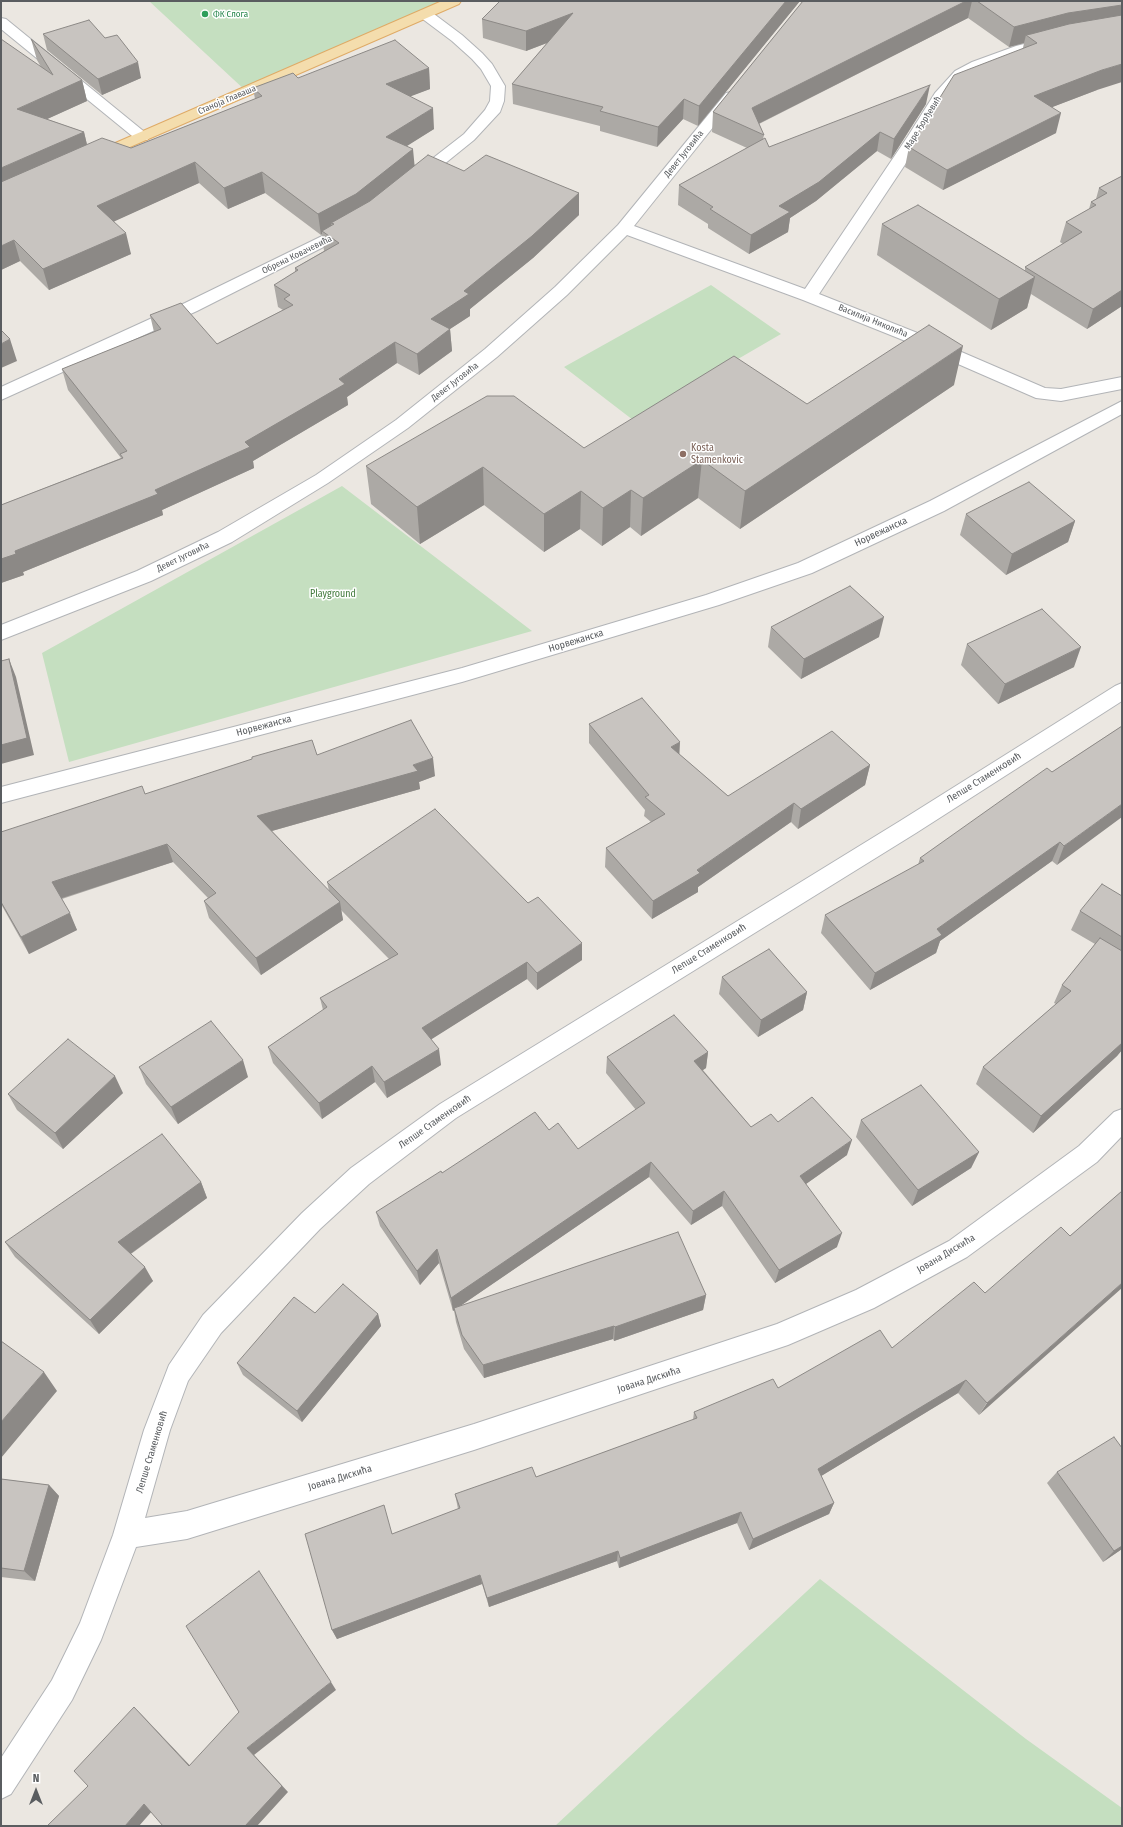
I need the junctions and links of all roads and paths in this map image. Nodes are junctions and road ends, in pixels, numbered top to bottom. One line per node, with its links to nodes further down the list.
1 (454, 1): 2 (main road, Станоја Главаша)
2 (425, 14): 6 (main road, Станоја Главаша); 8 (street)
3 (1, 22): 6 (street)
4 (1070, 37): 11 (street, Маре Ђорђевић)
5 (739, 86): 10 (street, Девет Југовића)
6 (142, 137): 7 (main road, Станоја Главаша)
7 (79, 165)
8 (402, 190)
9 (372, 215): 13 (street, Обрена Ковачевића)
10 (624, 228): 11 (street, Василија Николића); 15 (street, Девет Југовића)
11 (809, 296): 12 (street, Василија Николића)
12 (1122, 383)
13 (1, 394)
14 (1122, 407): 17 (street, Норвежанска)
15 (1, 633)
16 (1122, 691): 19 (street, Лепше Стаменковић)
17 (1, 795)
18 (1122, 1120): 19 (street, Јована Дискића)
19 (127, 1536): 20 (street, Лепше Стаменковић)
20 (1, 1784)

